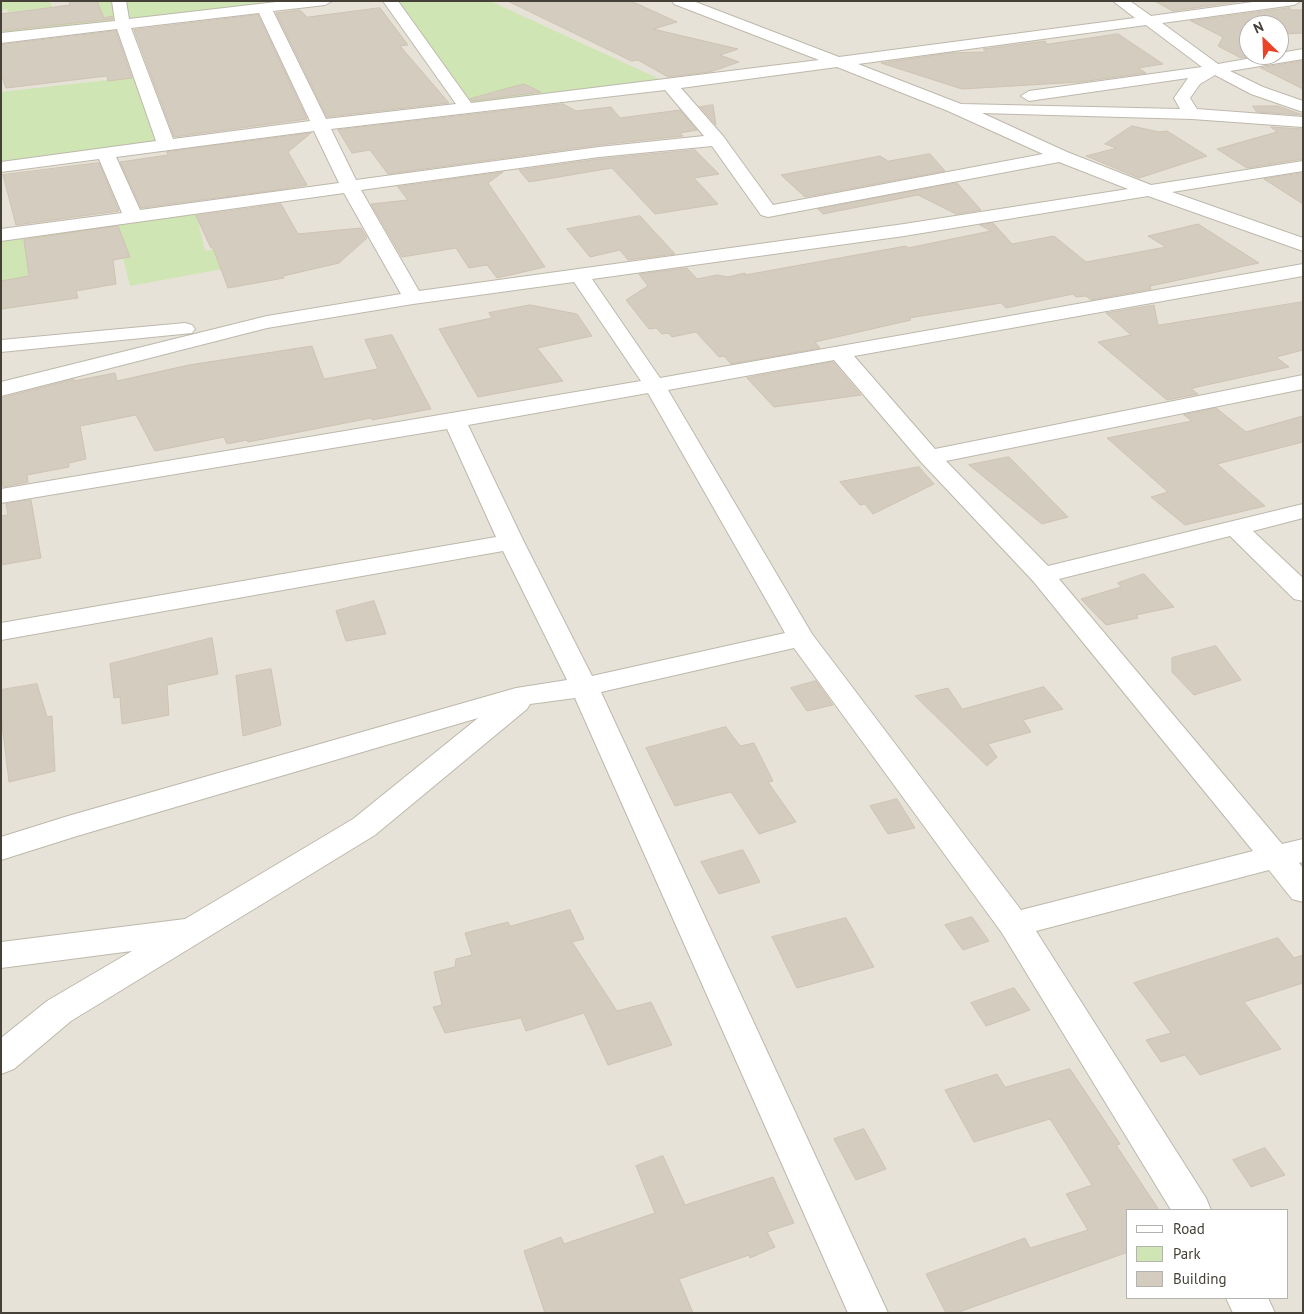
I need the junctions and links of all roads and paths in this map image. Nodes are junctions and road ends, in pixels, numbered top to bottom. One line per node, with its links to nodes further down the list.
1 (119, 1): 10 (street)
2 (325, 1): 8 (street)
3 (390, 1): 16 (street)
4 (679, 1): 13 (street)
5 (1120, 1): 9 (street)
6 (1294, 1): 7 (street)
7 (1267, 3): 9 (street)
8 (264, 8): 10 (street); 21 (street)
9 (1149, 20): 13 (street); 14 (street)
10 (122, 25): 11 (street); 23 (street)
11 (1, 38)
12 (1303, 54): 14 (street)
13 (838, 62): 15 (street); 18 (street)
14 (1215, 69): 17 (street); 18 (street); 19 (street)
15 (669, 85): 16 (street); 22 (street)
16 (466, 107): 21 (street)
17 (1303, 107)
18 (954, 108): 19 (street); 25 (street)
19 (1192, 114): 20 (street)
20 (1303, 122)
21 (320, 124): 23 (street); 28 (street)
22 (717, 140): 25 (street); 28 (street)
23 (166, 145): 24 (street)
24 (105, 153): 27 (street); 30 (street)
25 (1061, 156): 29 (street)
26 (1303, 166): 29 (street)
27 (1, 168)
28 (350, 187): 30 (street); 35 (street)
29 (1148, 190): 32 (street); 34 (street)
30 (134, 216): 31 (street)
31 (1, 235)
32 (1303, 245)
33 (1303, 270): 38 (street)
34 (580, 276): 35 (street); 40 (street)
35 (414, 298): 36 (street)
36 (267, 322): 37 (street); 41 (street)
37 (1, 346)
38 (839, 353): 40 (street); 43 (street)
39 (1303, 382): 43 (street)
40 (655, 386): 42 (street); 51 (street)
41 (1, 389)
42 (455, 421): 44 (street); 47 (street)
43 (929, 457): 48 (street)
44 (1, 496)
45 (1303, 512): 46 (street)
46 (1235, 527): 48 (street); 49 (street)
47 (511, 542): 50 (street); 52 (street)
48 (1042, 575): 55 (street)
49 (1303, 593)
50 (1, 632)
51 (801, 638): 52 (street); 57 (street)
52 (584, 687): 53 (street); 63 (street)
53 (526, 695): 54 (street); 58 (street)
54 (1, 849)
55 (1289, 854): 56 (street); 57 (street)
56 (1303, 890)
57 (1014, 924): 61 (street)
58 (194, 929): 59 (street); 60 (street)
59 (1, 955)
60 (1, 1059)
61 (1191, 1209)
62 (1247, 1299): 64 (street)
63 (868, 1313)
64 (1255, 1313)

